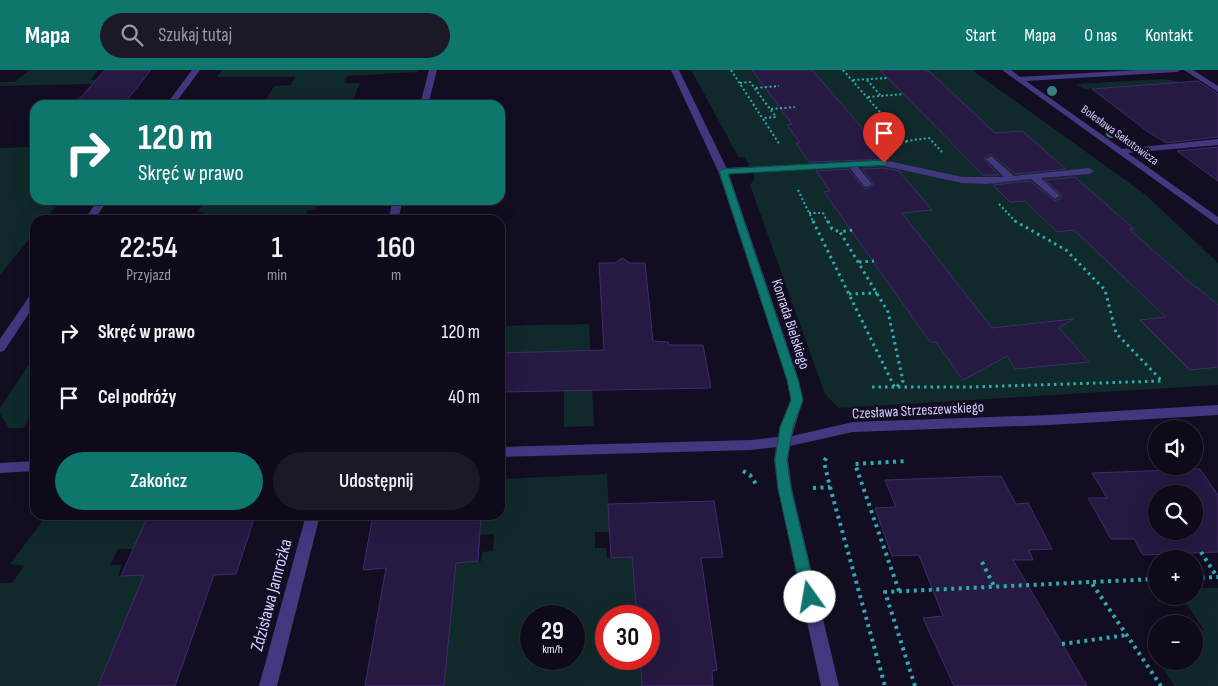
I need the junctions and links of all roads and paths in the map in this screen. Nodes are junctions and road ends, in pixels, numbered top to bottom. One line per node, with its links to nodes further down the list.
1 (196, 70): 21 (street)
2 (433, 70): 22 (street)
3 (675, 70): 31 (street, Konrada Bielskiego)
4 (843, 70): 13 (path)
5 (1006, 70): 12 (street, Bolesława Sekutowicza)
6 (1043, 70): 9 (street)
7 (1177, 70): 9 (street)
8 (1188, 70): 17 (street)
9 (1054, 77): 12 (street)
10 (888, 78): 11 (path)
11 (867, 79): 13 (path); 19 (path)
12 (1019, 79): 28 (street, Bolesława Sekutowicza)
13 (852, 80): 20 (path)
14 (740, 83): 16 (path)
15 (779, 86): 16 (path)
16 (755, 88): 24 (path)
17 (1218, 90)
18 (904, 94): 19 (path)
19 (881, 96): 20 (path)
20 (867, 97): 27 (path)
21 (174, 100)
22 (425, 100)
23 (795, 106): 24 (path)
24 (770, 109): 25 (path)
25 (762, 118)
26 (1218, 142): 28 (street)
27 (910, 146)
28 (1122, 151): 40 (street, Bolesława Sekutowicza)
29 (991, 159): 34 (street)
30 (851, 164): 31 (street); 34 (street); 35 (street)
31 (723, 171): 52 (street, Konrada Bielskiego)
32 (1089, 171): 33 (street)
33 (1033, 176): 34 (street); 37 (street)
34 (1012, 179)
35 (867, 184)
36 (797, 189): 39 (path)
37 (1055, 196)
38 (995, 200): 50 (path)
39 (809, 214): 42 (path); 46 (path)
40 (1218, 222)
41 (853, 230): 42 (path)
42 (840, 232): 44 (path)
43 (874, 261): 44 (path)
44 (859, 262): 45 (path)
45 (877, 293): 46 (path); 50 (path)
46 (849, 294): 50 (path)
47 (30, 303): 48 (street)
48 (0, 348)
49 (872, 387): 50 (path)
50 (895, 388)
51 (1218, 410): 52 (street, Czesława Strzeszewskiego)
52 (783, 442): 53 (street, Czesława Strzeszewskiego); 70 (street, Konrada Bielskiego)
53 (505, 452)
54 (907, 461): 66 (path)
55 (30, 466): 56 (street)
56 (0, 468)
57 (830, 487): 71 (path)
58 (312, 520): 69 (street, Zdzisława Jamrożka)
59 (1203, 555): 61 (path)
60 (982, 562): 65 (path)
61 (1218, 577): 62 (path)
62 (1203, 578)
63 (1148, 579): 64 (path)
64 (1091, 582): 65 (path); 67 (path)
65 (994, 586): 66 (path)
66 (899, 591): 72 (path)
67 (1127, 636): 68 (path); 73 (path)
68 (1062, 644)
69 (268, 686)
70 (830, 686)
71 (885, 686)
72 (915, 686)
73 (1161, 686)

